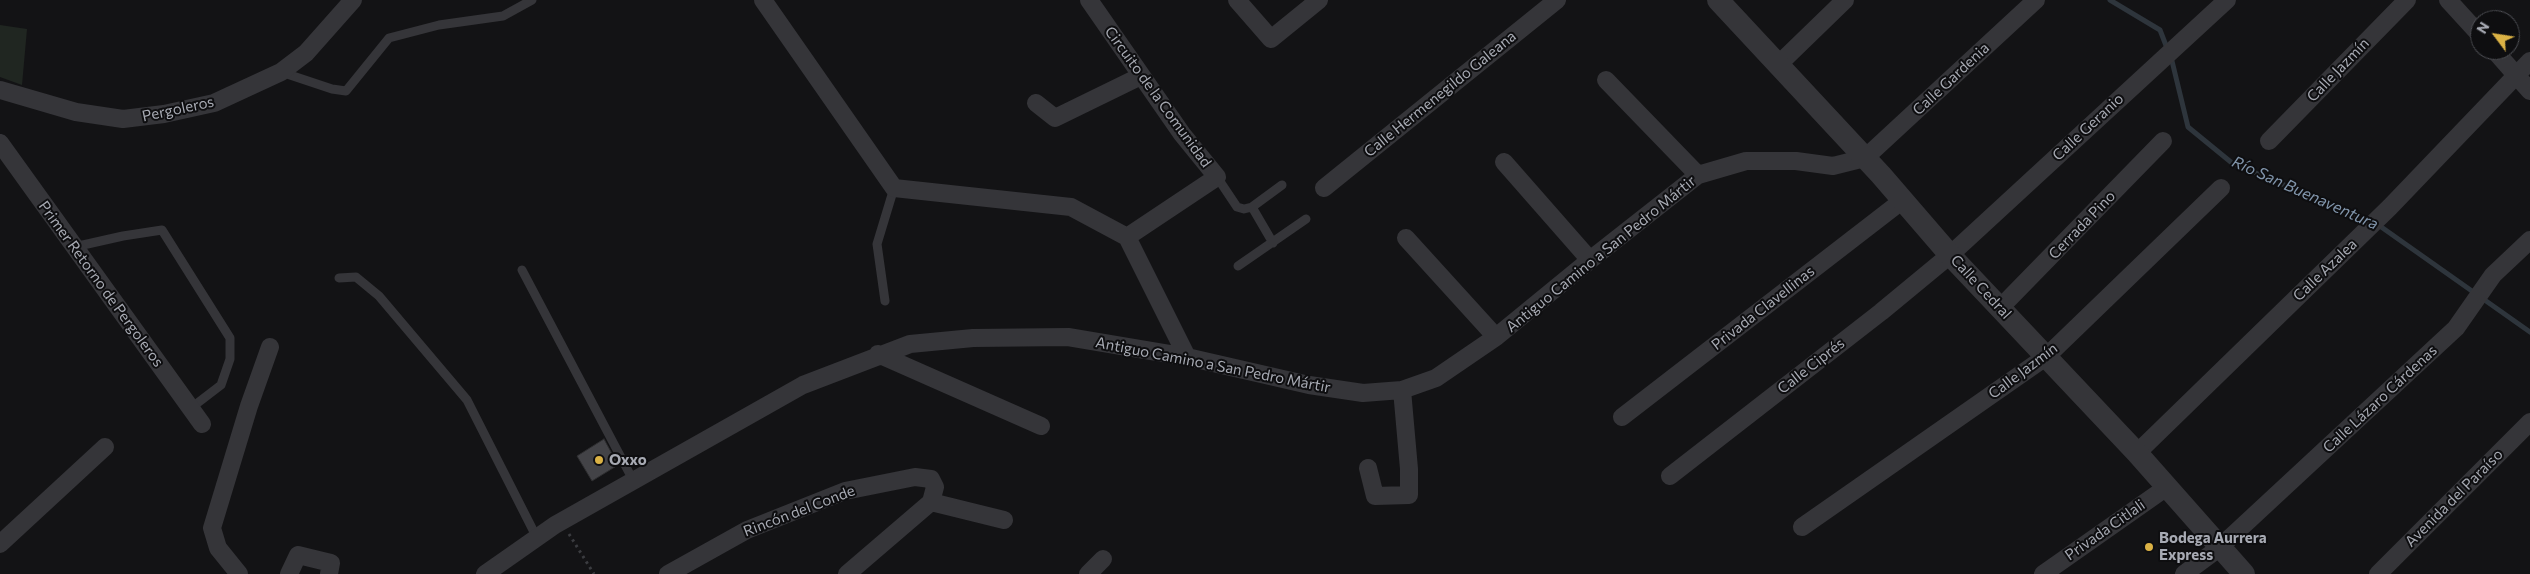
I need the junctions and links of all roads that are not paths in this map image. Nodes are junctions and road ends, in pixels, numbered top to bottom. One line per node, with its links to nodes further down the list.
1 (354, 0): 18 (street, Pergoleros)
2 (532, 0): 18 (lane)
3 (763, 0): 33 (street)
4 (1089, 0): 20 (street, Circuito de la Comunidad)
5 (1237, 0): 6 (street)
6 (1319, 0)
7 (1557, 0): 34 (street, Calle Hermenegildo Galeana)
8 (1718, 0): 17 (street, Calle Cedral)
9 (1844, 0): 17 (street)
10 (2036, 0): 28 (street, Calle Gardenia)
11 (2226, 0): 44 (street, Calle Geranio)
12 (2407, 0): 26 (street, Calle Jazmín)
13 (2448, 0): 14 (street)
14 (2470, 24)
15 (2503, 60): 19 (street)
16 (2530, 61): 19 (street, Calle Azalea)
17 (1779, 64): 28 (street, Calle Cedral)
18 (281, 72): 22 (street, Pergoleros)
19 (2516, 74): 23 (street); 63 (street, Calle Azalea)
20 (1142, 76): 24 (street); 31 (street, Circuito de la Comunidad)
21 (1606, 80): 30 (street)
22 (0, 90)
23 (2530, 90)
24 (1036, 103)
25 (2164, 141): 50 (street, Cerrada Pino)
26 (2270, 141)
27 (0, 143): 43 (street, Primer Retorno de Pergoleros)
28 (1865, 158): 30 (street, Antiguo Camino a San Pedro Mártir); 36 (street, Calle Cedral)
29 (1504, 162): 45 (street)
30 (1698, 175): 45 (street, Antiguo Camino a San Pedro Mártir)
31 (1216, 177): 37 (lane); 39 (street, Circuito de la Comunidad)
32 (1282, 185): 37 (lane)
33 (894, 188): 39 (street); 49 (lane)
34 (1324, 188)
35 (2221, 188): 54 (street, Calle Jazmín)
36 (1903, 200): 44 (street, Calle Cedral); 58 (street, Privada Clavellinas)
37 (1252, 207): 42 (lane)
38 (1306, 219): 42 (lane)
39 (1127, 237): 55 (street)
40 (1406, 238): 51 (street)
41 (2530, 240): 73 (street, Calle Lázaro Cárdenas)
42 (1273, 243): 46 (lane)
43 (74, 247): 57 (street, Primer Retorno de Pergoleros); 57 (lane)
44 (1950, 255): 50 (street, Calle Cedral); 65 (street, Calle Ciprés)
45 (1590, 260): 51 (street, Antiguo Camino a San Pedro Mártir)
46 (1238, 266)
47 (522, 270): 66 (lane)
48 (339, 278): 71 (lane)
49 (885, 301)
50 (2000, 308): 54 (street, Calle Cedral)
51 (1496, 337): 56 (street, Antiguo Camino a San Pedro Mártir)
52 (270, 347): 76 (street)
53 (878, 354): 55 (street, Antiguo Camino a San Pedro Mártir); 61 (street); 66 (street, Antiguo Camino a San Pedro Mártir)
54 (2048, 356): 63 (street, Calle Cedral); 70 (street, Calle Jazmín)
55 (1187, 357): 56 (street, Antiguo Camino a San Pedro Mártir)
56 (1402, 390): 64 (street)
57 (191, 408): 60 (street, Primer Retorno de Pergoleros)
58 (1622, 417)
59 (2530, 422): 85 (street, Avenida del Paraíso)
60 (202, 424)
61 (1041, 426)
62 (105, 447): 72 (street)
63 (2137, 453): 67 (street, Calle Cedral)
64 (1368, 468)
65 (1670, 476)
66 (634, 482): 71 (street, Antiguo Camino a San Pedro Mártir)
67 (2167, 487): 73 (street, Calle Cedral); 82 (street, Privada Citlali)
68 (933, 494): 69 (street); 75 (street); 80 (street, Rincón del Conde)
69 (1004, 520)
70 (1802, 527)
71 (536, 536): 79 (street, Antiguo Camino a San Pedro Mártir)
72 (0, 544)
73 (2220, 548): 83 (street, Calle Lázaro Cárdenas); 84 (street, Calle Cedral)
74 (1103, 560): 81 (street)
75 (855, 572)
76 (239, 574)
77 (289, 574): 78 (street)
78 (329, 574)
79 (485, 574)
80 (668, 574)
81 (1088, 574)
82 (2043, 574)
83 (2184, 574)
84 (2244, 574)
85 (2378, 574)

